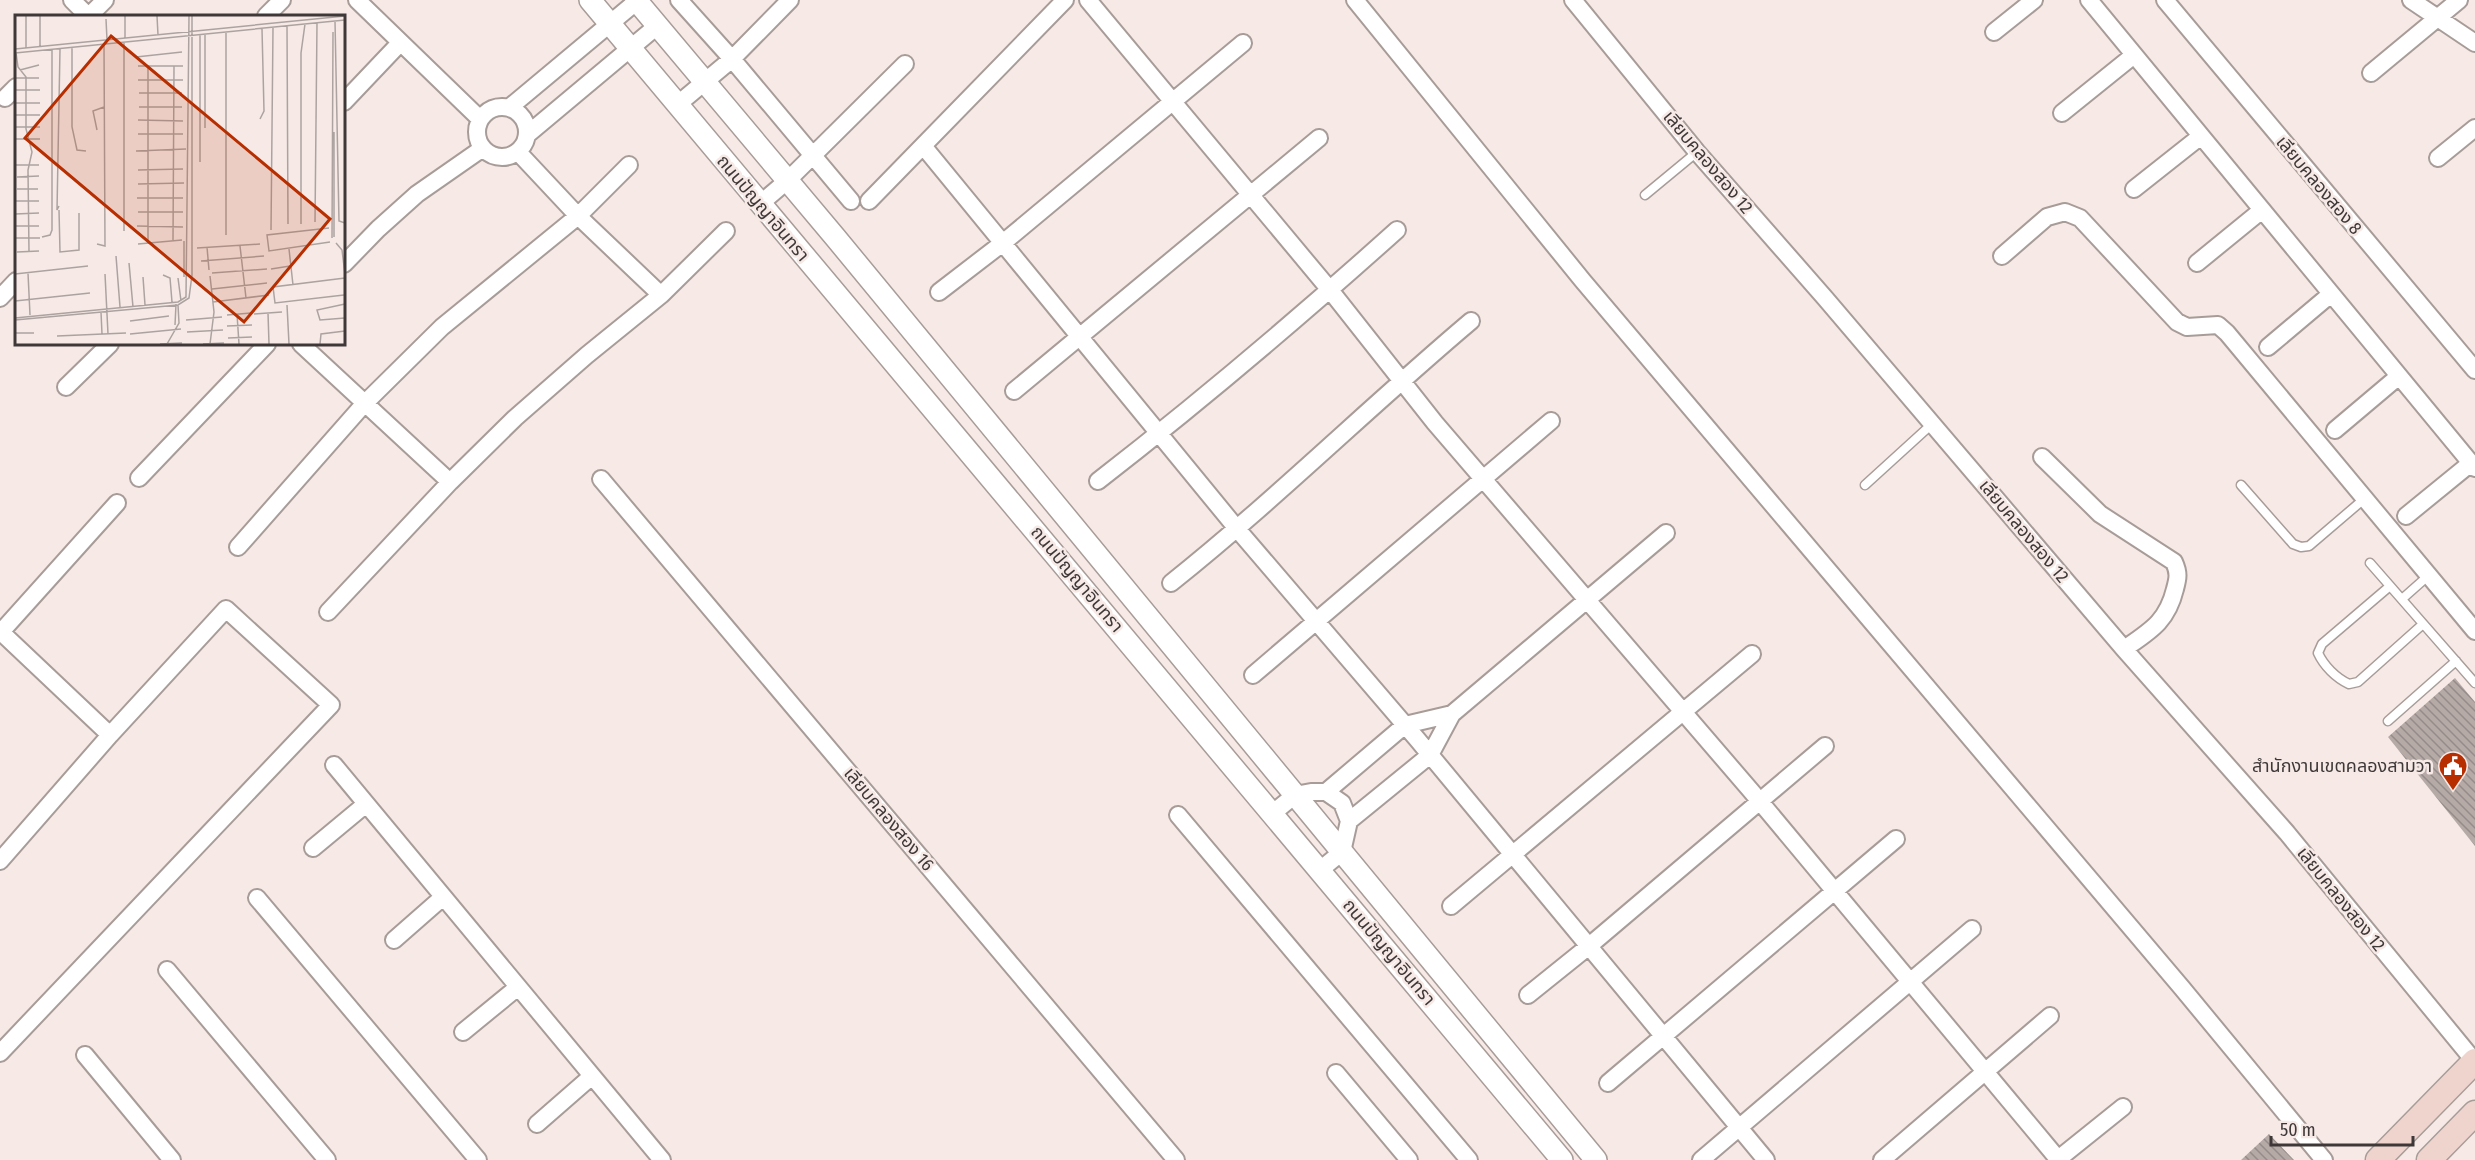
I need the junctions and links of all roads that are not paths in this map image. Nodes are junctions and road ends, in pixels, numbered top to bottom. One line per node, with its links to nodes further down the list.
1 (72, 0): 18 (street)
2 (105, 0): 19 (street)
3 (282, 0): 20 (street)
4 (357, 0): 25 (street)
5 (590, 0): 22 (street, ถนนปัญญาอินทรา)
6 (679, 0): 30 (street)
7 (790, 0): 30 (street)
8 (1065, 0): 44 (street)
9 (1088, 0): 35 (street)
10 (1355, 0): 179 (street)
11 (1573, 0): 47 (street, เลียบคลองสอง 12)
12 (2034, 0): 24 (street)
13 (2089, 0): 29 (street)
14 (2165, 0): 78 (street, เลียบคลองสอง 8)
15 (2411, 0): 21 (street)
16 (2459, 0): 21 (street)
17 (636, 1): 22 (street); 23 (street, ถนนปัญญาอินทรา)
18 (87, 15)
19 (89, 15)
20 (267, 15)
21 (2437, 18): 27 (street); 32 (street)
22 (609, 24): 28 (street, ถนนปัญญาอินทรา); 37 (street)
23 (657, 26): 28 (street); 33 (street, ถนนปัญญาอินทรา)
24 (1994, 32)
25 (400, 43): 34 (street); 39 (street)
26 (1243, 43): 35 (street)
27 (2475, 43)
28 (630, 48): 36 (street, ถนนปัญญาอินทรา); 41 (street)
29 (2134, 55): 38 (street); 42 (street)
30 (732, 59): 33 (street); 48 (street)
31 (905, 64): 48 (street)
32 (2371, 73)
33 (706, 82): 36 (street); 51 (street, ถนนปัญญาอินทรา)
34 (345, 101)
35 (1173, 101): 53 (street); 62 (street)
36 (677, 105): 57 (street, ถนนปัญญาอินทรา)
37 (510, 107): 39 (street); 41 (street)
38 (2062, 113)
39 (480, 119): 45 (street)
40 (2475, 128): 49 (street)
41 (528, 134): 46 (street)
42 (2201, 136): 52 (street); 58 (street)
43 (1319, 138): 53 (street)
44 (924, 147): 56 (street); 62 (street)
45 (483, 148): 46 (street); 64 (street)
46 (518, 152): 59 (street)
47 (1697, 152): 54 (lane); 85 (street, เลียบคลองสอง 12)
48 (812, 156): 51 (street); 55 (street)
49 (2438, 158)
50 (629, 165): 59 (street)
51 (788, 180): 57 (street); 128 (street, ถนนปัญญาอินทรา)
52 (2134, 189)
53 (1250, 195): 67 (street); 73 (street)
54 (1645, 195)
55 (851, 201)
56 (869, 201)
57 (760, 204): 131 (street, ถนนปัญญาอินทรา)
58 (2262, 210): 65 (street); 69 (street)
59 (578, 216): 70 (street); 83 (street)
60 (1397, 230): 67 (street)
61 (726, 231): 70 (street)
62 (1004, 242): 68 (street); 73 (street)
63 (2002, 256): 97 (street)
64 (345, 263)
65 (2197, 263)
66 (15, 282): 71 (street)
67 (1330, 290): 80 (street); 87 (street)
68 (939, 292)
69 (2331, 294): 77 (street); 79 (street)
70 (661, 295): 94 (street)
71 (0, 298)
72 (1471, 321): 80 (street)
73 (1080, 335): 82 (street); 87 (street)
74 (109, 345): 81 (street)
75 (266, 345): 90 (street)
76 (301, 345): 83 (street)
77 (2268, 347)
78 (2475, 370)
79 (2399, 376): 86 (street); 89 (street)
80 (1401, 380): 92 (street); 100 (street)
81 (66, 387)
82 (1014, 391)
83 (364, 404): 94 (street); 102 (street)
84 (1551, 421): 92 (street)
85 (1932, 424): 95 (lane); 114 (street, เลียบคลองสอง 12)
86 (2336, 430)
87 (1159, 433): 93 (street); 100 (street)
88 (2042, 457): 114 (street)
89 (2473, 465): 99 (street)
90 (138, 478)
91 (602, 479): 170 (street, เลียบคลองสอง 16)
92 (1484, 479): 107 (street); 110 (street)
93 (1098, 481)
94 (450, 482): 109 (street)
95 (1865, 485)
96 (2241, 486): 97 (lane)
97 (2364, 499): 104 (street)
98 (117, 503): 112 (street)
99 (2406, 516)
100 (1238, 530): 105 (street); 110 (street)
101 (1666, 533): 107 (street)
102 (238, 547)
103 (2370, 563): 106 (lane)
104 (2428, 576): 108 (lane); 113 (street)
105 (1172, 584)
106 (2390, 586): 108 (lane); 111 (lane)
107 (1587, 598): 119 (street); 120 (street)
108 (2402, 599): 111 (lane)
109 (328, 612)
110 (1317, 622): 117 (street); 122 (street)
111 (2423, 624): 116 (lane)
112 (0, 631): 123 (street)
113 (2475, 631)
114 (2124, 649): 156 (street, เลียบคลองสอง 12)
115 (1752, 654): 119 (street)
116 (2456, 661): 118 (lane); 121 (lane)
117 (1253, 675)
118 (2475, 683)
119 (1684, 713): 129 (street); 137 (street)
120 (1452, 714): 122 (street); 125 (street)
121 (2388, 721)
122 (1405, 725): 125 (street); 127 (street)
123 (110, 735): 138 (street); 154 (street)
124 (1825, 746): 129 (street)
125 (1430, 755): 133 (street); 137 (street)
126 (334, 765): 130 (street)
127 (1326, 792): 128 (street); 133 (street)
128 (1294, 795): 131 (street); 136 (street, ถนนปัญญาอินทรา)
129 (1759, 801): 140 (street); 146 (street)
130 (366, 804): 135 (street); 141 (street)
131 (1273, 813): 139 (street, ถนนปัญญาอินทรา)
132 (1178, 815): 172 (street)
133 (1349, 821): 136 (street)
134 (1896, 839): 140 (street)
135 (313, 848)
136 (1342, 852): 139 (street); 174 (street, ถนนปัญญาอินทรา)
137 (1513, 855): 143 (street); 146 (street)
138 (0, 861)
139 (1320, 870): 173 (street, ถนนปัญญาอินทรา)
140 (1835, 892): 148 (street); 153 (street)
141 (443, 897): 145 (street); 149 (street)
142 (257, 898): 168 (street)
143 (1451, 906)
144 (1972, 929): 148 (street)
145 (394, 940)
146 (1589, 946): 150 (street); 153 (street)
147 (167, 970): 167 (street)
148 (1911, 982): 157 (street); 164 (street)
149 (518, 987): 152 (street); 159 (street)
150 (1528, 994)
151 (2050, 1016): 157 (street)
152 (463, 1032)
153 (1664, 1036): 160 (street); 164 (street)
154 (0, 1053)
155 (85, 1055): 166 (street)
156 (2475, 1062): 165 (main road)
157 (1985, 1071): 177 (street); 178 (street)
158 (1336, 1073): 171 (street)
159 (592, 1076): 163 (street); 169 (street)
160 (1608, 1083)
161 (2123, 1107): 178 (street)
162 (2475, 1113): 180 (main road)
163 (537, 1124)
164 (1740, 1128): 175 (street); 176 (street)
165 (2385, 1158)
166 (172, 1160)
167 (327, 1160)
168 (478, 1160)
169 (662, 1160)
170 (1176, 1160)
171 (1409, 1160)
172 (1469, 1160)
173 (1562, 1160)
174 (1596, 1160)
175 (1701, 1160)
176 (1766, 1160)
177 (1882, 1160)
178 (2058, 1160)
179 (2324, 1160)
180 (2429, 1160)

